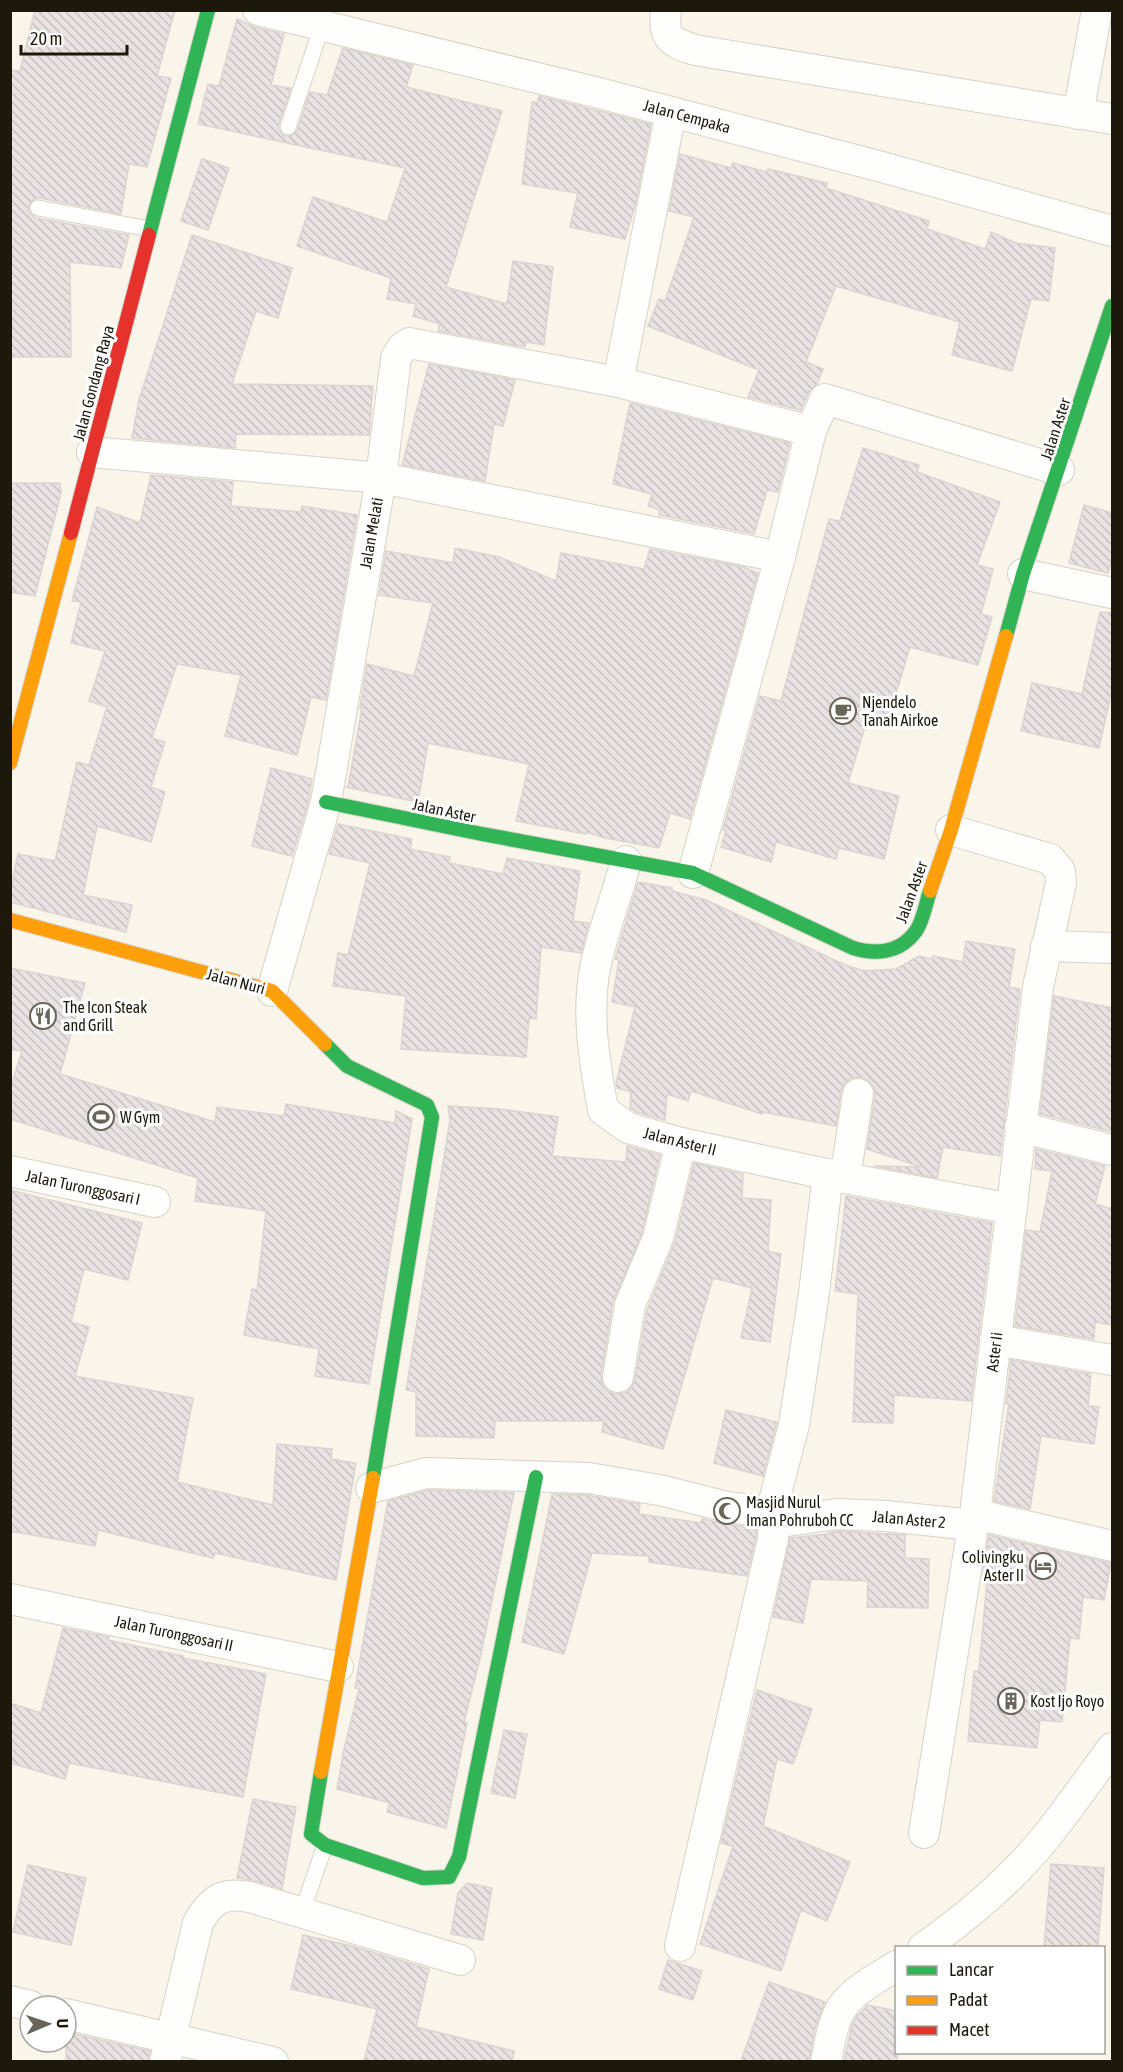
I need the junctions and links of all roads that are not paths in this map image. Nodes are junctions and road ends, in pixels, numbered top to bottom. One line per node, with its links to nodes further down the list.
1 (208, 10): 11 (street, Jalan Gondang Raya)
2 (258, 10): 5 (street, Jalan Cempaka)
3 (666, 10): 7 (street)
4 (1096, 10): 7 (street)
5 (322, 26): 6 (street, Jalan Cempaka); 9 (lane)
6 (671, 112): 12 (street, Jalan Cempaka); 14 (street)
7 (1078, 114): 8 (street)
8 (1113, 119)
9 (288, 127)
10 (38, 208): 11 (lane)
11 (150, 230): 16 (street, Jalan Gondang Raya)
12 (1113, 231)
13 (1113, 306): 17 (street, Jalan Aster)
14 (618, 382): 15 (street); 18 (street)
15 (811, 431): 17 (street); 19 (street)
16 (92, 452): 18 (street, Jalan Melati); 22 (street, Jalan Gondang Raya)
17 (1059, 470): 20 (street, Jalan Aster)
18 (381, 478): 19 (street); 24 (street, Jalan Melati)
19 (780, 557): 27 (street)
20 (1023, 574): 21 (street); 25 (street, Jalan Aster)
21 (1113, 593)
22 (21, 683): 23 (street, Jalan Gondang Raya)
23 (10, 764)
24 (326, 802): 26 (street, Jalan Aster); 31 (street, Jalan Nuri)
25 (951, 830): 27 (street, Jalan Aster); 29 (street, Aster Ii)
26 (626, 861): 27 (street, Jalan Aster); 34 (street, Jalan Aster II)
27 (693, 873)
28 (10, 920): 31 (street, Jalan Nuri)
29 (1046, 946): 30 (street); 33 (street, Aster Ii)
30 (1113, 948)
31 (272, 991): 44 (street)
32 (858, 1094): 37 (street)
33 (1020, 1127): 35 (street); 39 (street, Aster Ii)
34 (681, 1143): 37 (street, Jalan Aster II); 42 (street)
35 (1113, 1150)
36 (10, 1171): 38 (street, Jalan Turonggosari I)
37 (836, 1176): 39 (street, Jalan Aster II); 46 (street)
38 (155, 1202)
39 (1012, 1209): 40 (street, Aster Ii)
40 (995, 1340): 41 (street); 45 (street, Aster Ii)
41 (1113, 1360)
42 (618, 1377)
43 (536, 1477): 44 (street); 46 (street); 52 (street)
44 (371, 1488): 49 (street)
45 (974, 1519): 46 (street, Jalan Aster 2); 47 (street, Jalan Aster 2); 51 (street, Aster Ii)
46 (772, 1520): 54 (street)
47 (1113, 1546)
48 (10, 1599): 49 (street, Jalan Turonggosari II)
49 (338, 1667): 52 (street)
50 (1113, 1748): 55 (street)
51 (924, 1833)
52 (325, 1845): 53 (lane)
53 (302, 1912): 56 (street); 59 (street)
54 (680, 1946)
55 (924, 1946)
56 (460, 1960)
57 (895, 1967): 61 (street)
58 (78, 2018): 59 (street)
59 (167, 2050): 60 (street)
60 (273, 2061)
61 (826, 2061)

